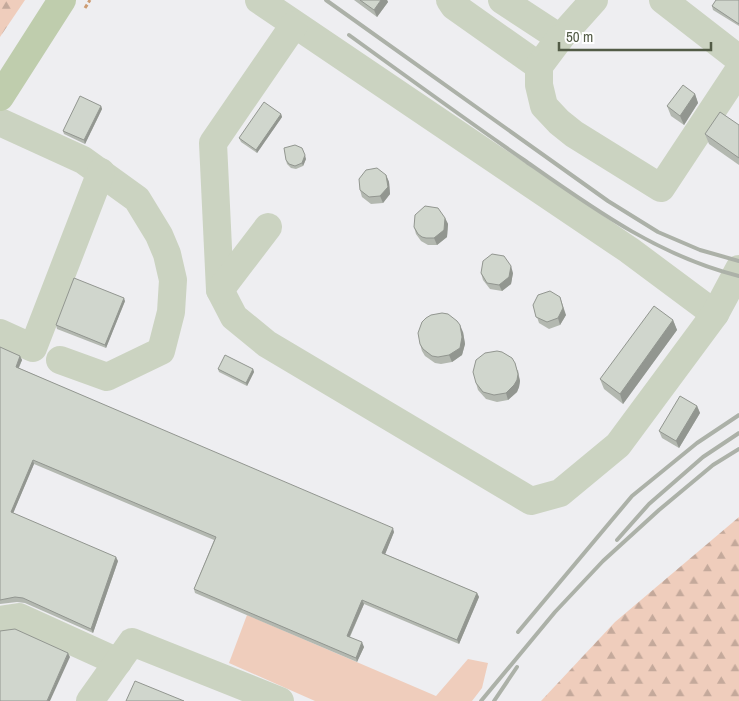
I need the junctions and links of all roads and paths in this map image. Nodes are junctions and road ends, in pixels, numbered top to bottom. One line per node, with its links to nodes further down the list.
1 (62, 0): 12 (main road)
2 (259, 0): 7 (lane)
3 (450, 0): 10 (lane)
4 (502, 0): 8 (lane)
5 (594, 0): 8 (lane)
6 (663, 0): 9 (lane)
7 (294, 25): 17 (lane); 18 (lane)
8 (560, 38): 10 (lane)
9 (739, 59)
10 (539, 66): 11 (lane)
11 (739, 70)
12 (0, 97)
13 (0, 122): 14 (lane)
14 (101, 172): 19 (lane); 20 (lane)
15 (268, 228): 17 (lane)
16 (739, 269): 18 (lane)
17 (220, 290): 18 (lane)
18 (715, 314)
19 (0, 333)
20 (60, 360)
21 (0, 620): 22 (lane)
22 (118, 662): 23 (lane); 24 (lane)
23 (90, 701)
24 (280, 701)

